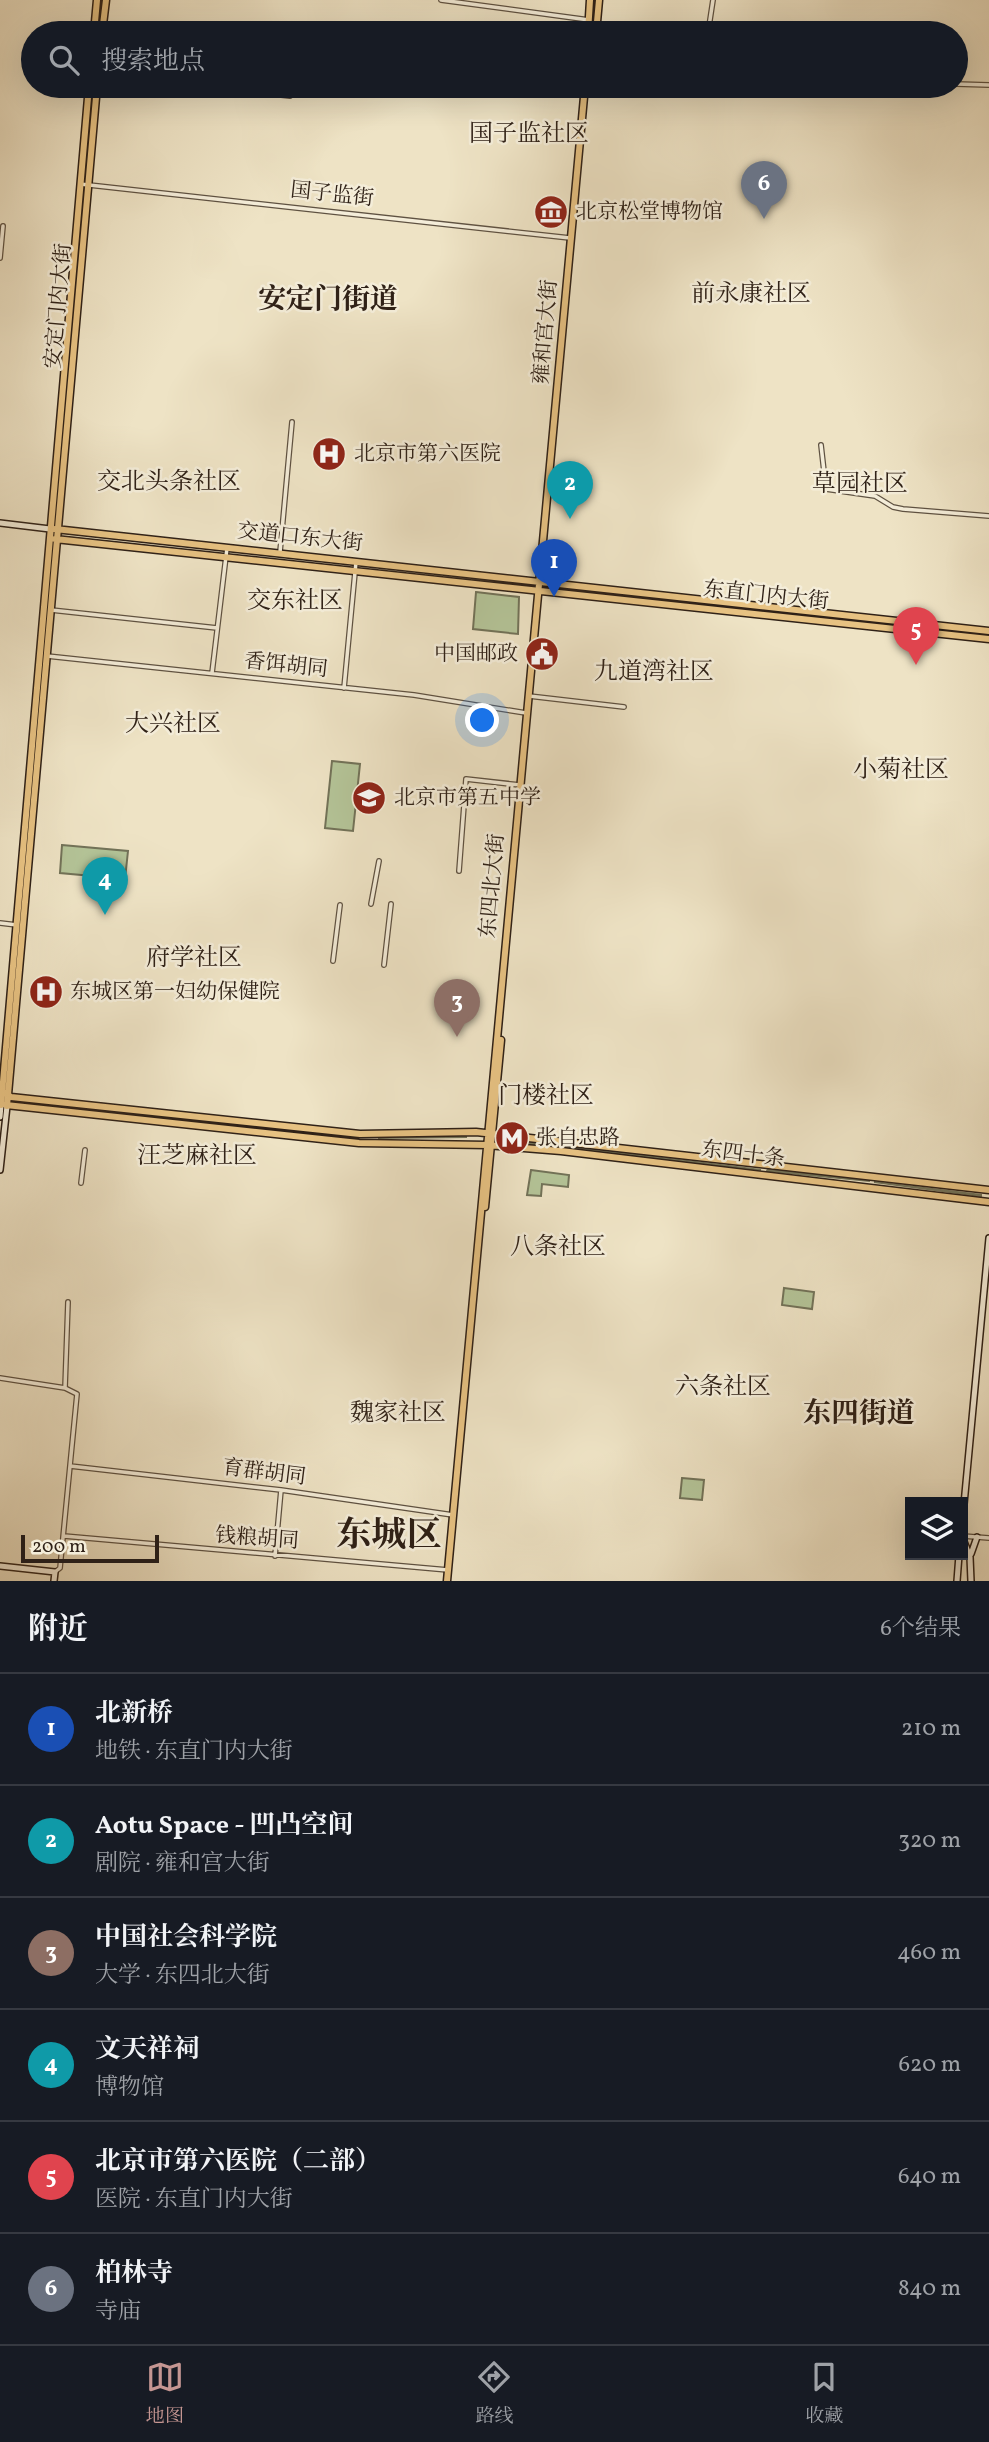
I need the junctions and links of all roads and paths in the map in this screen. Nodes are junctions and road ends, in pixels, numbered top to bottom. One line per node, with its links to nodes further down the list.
1 (97, 0): 8 (main road)
2 (106, 0): 9 (main road)
3 (441, 0): 7 (street)
4 (590, 0): 7 (main road)
5 (599, 0): 10 (main road)
6 (713, 0): 11 (street)
7 (589, 20)
8 (95, 21)
9 (103, 21)
10 (597, 21)
11 (710, 21)
12 (968, 85): 13 (street)
13 (989, 86)
14 (88, 98): 17 (main road, 安定门内大街)
15 (95, 98): 17 (main road, 安定门内大街)
16 (584, 98): 19 (main road, 雍和宫大街)
17 (84, 184): 19 (street, 国子监街); 25 (main road, 安定门内大街)
18 (3, 226): 20 (street)
19 (572, 238): 32 (main road, 雍和宫大街)
20 (0, 258)
21 (292, 422): 28 (street)
22 (821, 445): 23 (street)
23 (989, 516)
24 (0, 523): 25 (main road)
25 (53, 529): 26 (main road); 27 (main road, 交道口东大街); 38 (main road)
26 (55, 538): 29 (main road, 交道口东大街); 34 (main road)
27 (227, 548): 28 (main road, 交道口东大街); 29 (street)
28 (280, 552): 30 (main road, 交道口东大街)
29 (226, 558): 31 (main road, 交道口东大街); 35 (street)
30 (356, 562): 31 (street); 32 (main road, 交道口东大街)
31 (355, 573): 33 (main road, 交道口东大街); 40 (street)
32 (540, 582): 33 (main road, 雍和宫大街); 36 (main road, 东直门内大街)
33 (538, 592): 37 (main road, 东直门内大街); 41 (main road, 东四北大街)
34 (51, 610): 35 (street); 38 (main road)
35 (217, 628): 39 (street)
36 (989, 631)
37 (989, 639)
38 (44, 656): 39 (street, 香饵胡同); 51 (main road)
39 (212, 673): 40 (street, 香饵胡同)
40 (344, 688): 43 (street, 香饵胡同)
41 (529, 696): 42 (street); 43 (main road, 东四北大街)
42 (624, 707)
43 (527, 714): 44 (main road, 东四北大街)
44 (520, 785): 46 (street); 57 (main road, 东四北大街)
45 (379, 861): 47 (street)
46 (459, 871)
47 (370, 904)
48 (391, 904): 53 (street)
49 (340, 905): 52 (street)
50 (0, 923): 51 (street)
51 (20, 925): 54 (main road)
52 (333, 961)
53 (384, 965)
54 (3, 1092): 55 (main road); 57 (main road)
55 (3, 1105): 56 (main road); 58 (main road); 60 (main road)
56 (0, 1117)
57 (491, 1134): 58 (main road, 东四北大街); 62 (main road, 东四十条)
58 (490, 1145): 63 (main road, 东四十条); 73 (main road, 东四北大街)
59 (85, 1150): 61 (street)
60 (0, 1170)
61 (81, 1183)
62 (989, 1189)
63 (989, 1202)
64 (989, 1238): 66 (main road)
65 (989, 1263): 66 (main road)
66 (985, 1274): 72 (main road)
67 (68, 1302): 69 (street)
68 (0, 1378): 69 (street)
69 (65, 1388): 70 (street)
70 (70, 1466): 71 (street, 育群胡同); 74 (street)
71 (281, 1490): 73 (street, 育群胡同); 79 (street)
72 (965, 1497)
73 (454, 1515): 83 (main road, 东四北大街)
74 (64, 1536): 79 (street, 钱粮胡同); 84 (street)
75 (968, 1537): 76 (street)
76 (977, 1537): 77 (street); 80 (main road)
77 (989, 1538)
78 (968, 1551): 80 (main road)
79 (275, 1556): 83 (street, 钱粮胡同)
80 (970, 1557): 88 (main road)
81 (959, 1560): 87 (main road)
82 (0, 1566): 84 (main road)
83 (449, 1570): 86 (main road, 东四北大街)
84 (55, 1572): 85 (main road)
85 (54, 1581)
86 (447, 1581)
87 (957, 1581)
88 (971, 1581)

